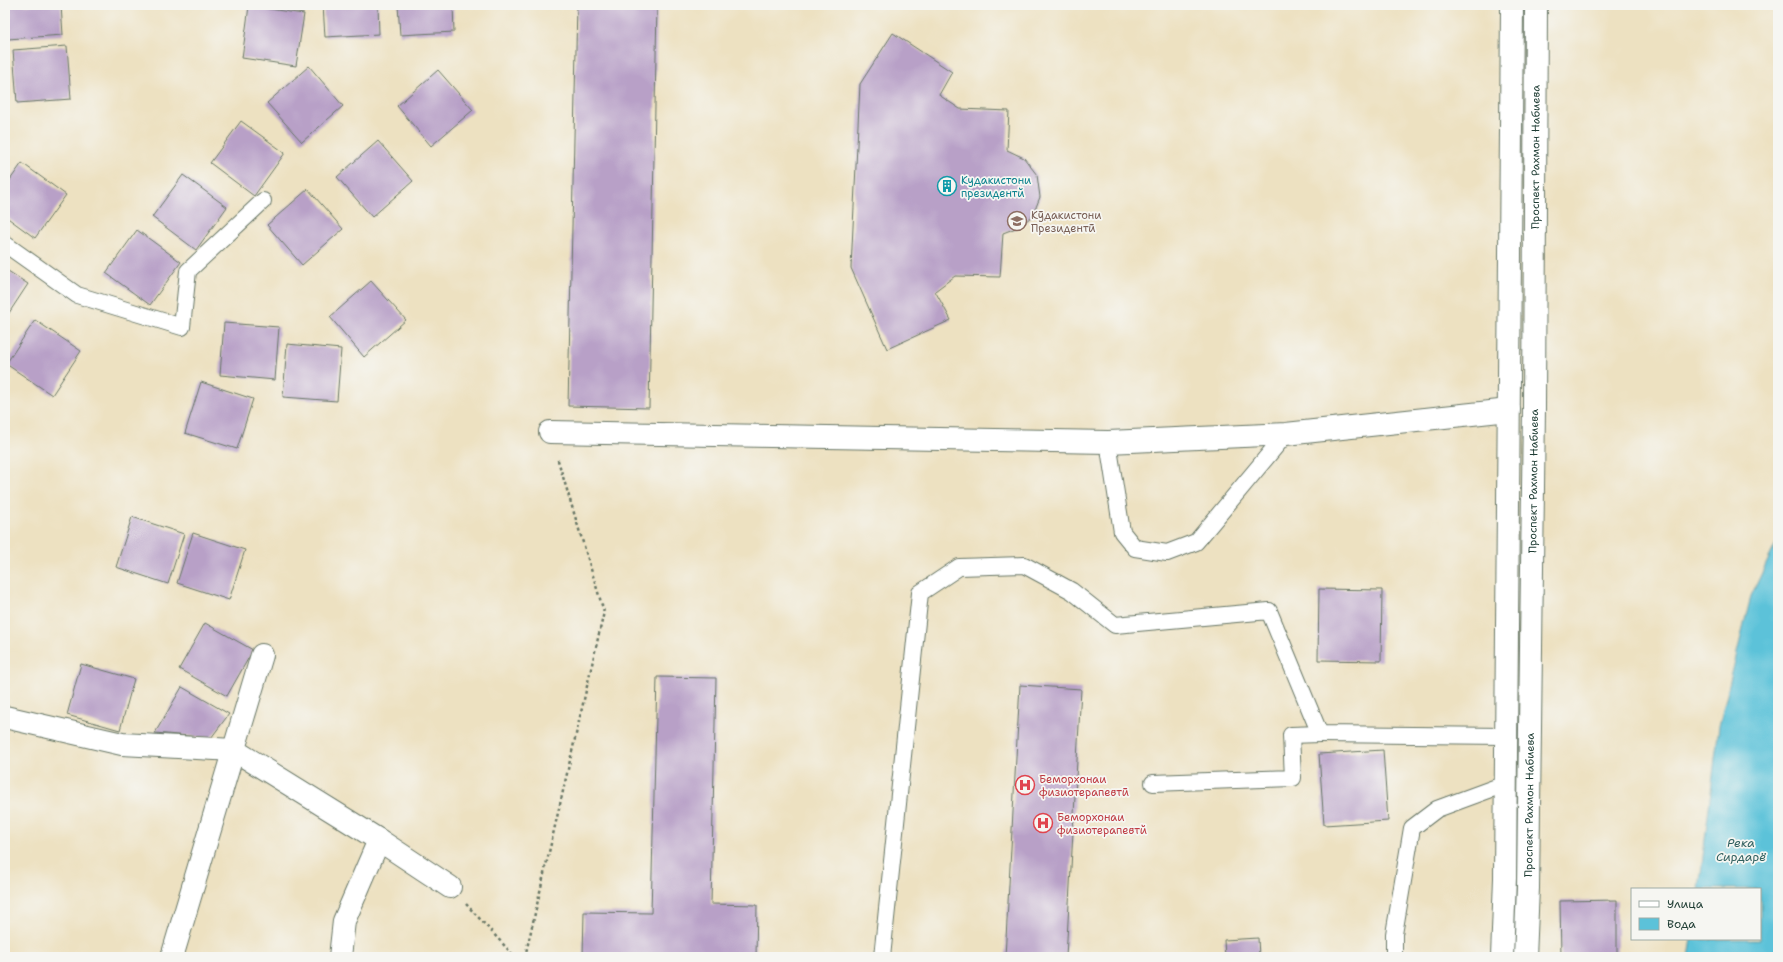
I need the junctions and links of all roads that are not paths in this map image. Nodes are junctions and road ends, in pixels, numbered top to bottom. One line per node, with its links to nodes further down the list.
1 (1512, 5): 5 (main road)
2 (1536, 5): 23 (main road, Проспект Рахмон Набиева)
3 (263, 201): 4 (lane)
4 (5, 244)
5 (1509, 410): 7 (main road); 12 (main road)
6 (550, 432): 8 (main road)
7 (1286, 434): 8 (main road); 8 (lane)
8 (1108, 442)
9 (262, 655): 13 (main road)
10 (5, 717): 13 (main road)
11 (1320, 734): 12 (lane); 14 (lane); 20 (lane)
12 (1505, 736): 15 (main road)
13 (234, 750): 16 (main road); 18 (main road)
14 (1153, 783)
15 (1505, 784): 21 (lane); 22 (main road)
16 (379, 840): 17 (main road); 19 (main road)
17 (450, 887)
18 (172, 957)
19 (340, 957)
20 (882, 957)
21 (1394, 957)
22 (1502, 957)
23 (1525, 957)

